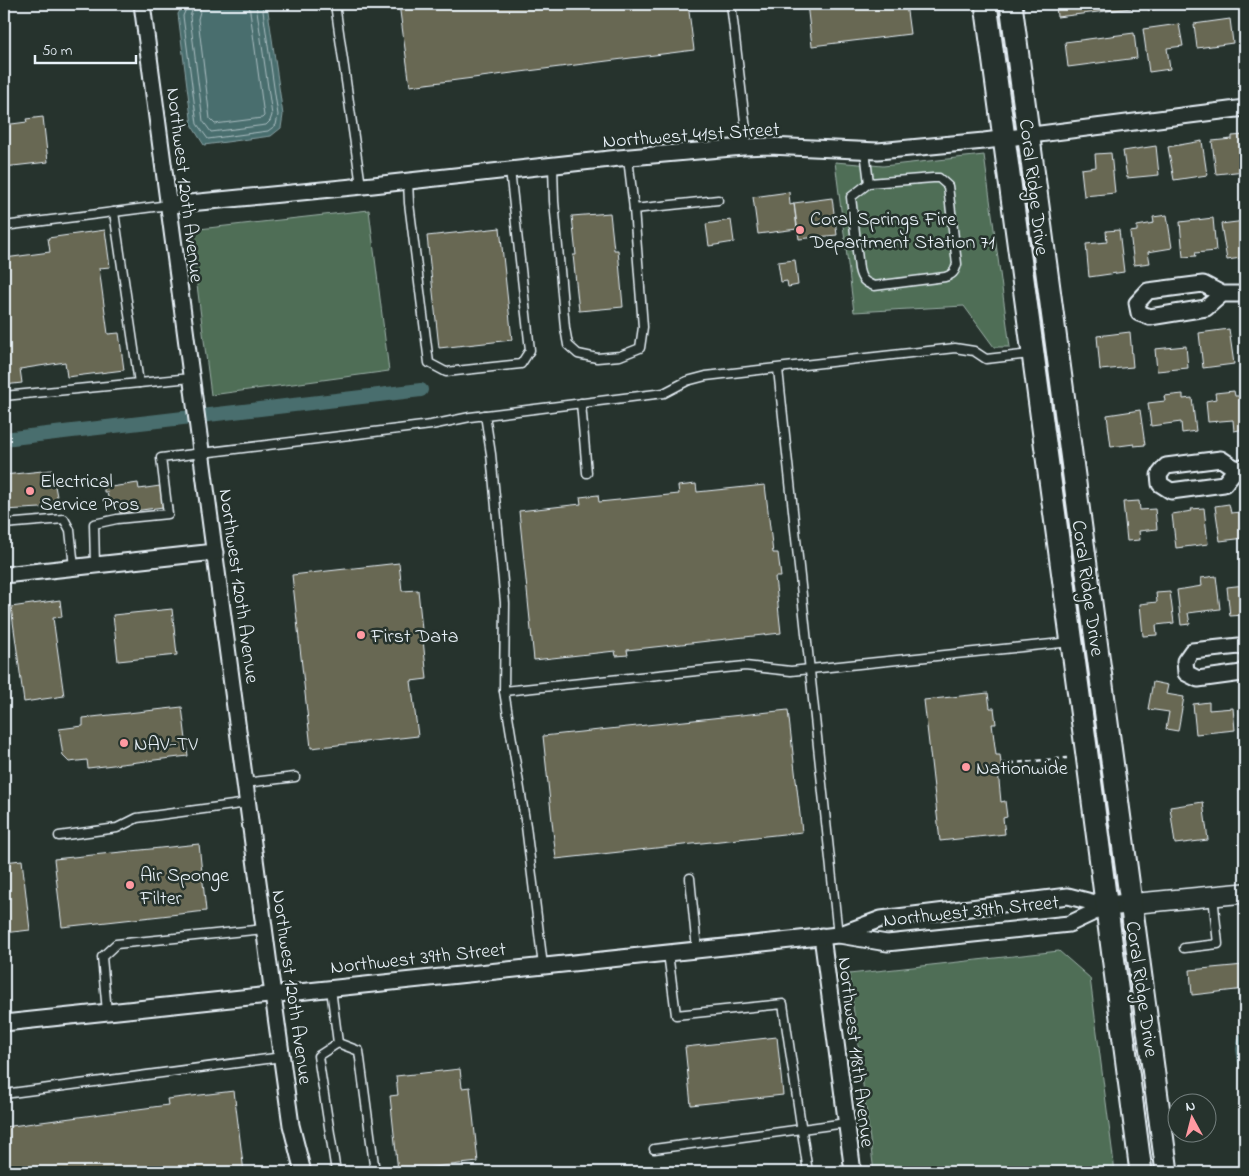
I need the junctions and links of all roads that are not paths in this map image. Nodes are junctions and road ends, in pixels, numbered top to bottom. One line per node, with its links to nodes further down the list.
1 (142, 4): 18 (street, Northwest 120th Avenue)
2 (335, 4): 16 (lane)
3 (730, 4): 9 (lane)
4 (986, 4): 8 (main road, Coral Ridge Drive)
5 (1011, 4): 7 (main road, Coral Ridge Drive)
6 (1245, 108): 7 (street, Northwest 41st Street)
7 (1028, 136): 8 (street, Northwest 41st Street); 50 (main road, Coral Ridge Drive)
8 (1004, 139): 10 (street, Northwest 41st Street); 24 (main road, Coral Ridge Drive)
9 (744, 147): 10 (street, Northwest 41st Street); 11 (street, Northwest 41st Street)
10 (865, 151): 15 (lane)
11 (628, 158): 12 (street, Northwest 41st Street); 19 (lane)
12 (553, 166): 13 (street, Northwest 41st Street); 19 (lane)
13 (510, 170): 14 (street, Northwest 41st Street); 14 (lane)
14 (408, 181): 16 (street, Northwest 41st Street)
15 (870, 183): 15 (lane)
16 (361, 186): 18 (street, Northwest 41st Street)
17 (718, 200): 19 (lane)
18 (169, 205): 20 (lane); 26 (street, Northwest 120th Avenue)
19 (634, 209)
20 (114, 212): 21 (lane); 27 (lane)
21 (4, 226)
22 (1222, 294): 22 (street); 23 (street)
23 (1245, 294)
24 (1033, 354): 25 (lane); 38 (main road, Coral Ridge Drive)
25 (778, 369): 29 (lane); 40 (lane)
26 (192, 378): 27 (lane); 31 (street, Northwest 120th Avenue)
27 (139, 384): 28 (lane)
28 (4, 396)
29 (581, 403): 30 (lane); 32 (lane)
30 (485, 415): 31 (lane); 42 (lane)
31 (202, 452): 34 (street, Northwest 120th Avenue); 35 (lane)
32 (587, 473)
33 (4, 524): 36 (lane)
34 (215, 552): 35 (street); 44 (street, Northwest 120th Avenue)
35 (95, 565): 36 (street)
36 (74, 567): 37 (street)
37 (4, 575)
38 (1072, 642): 40 (lane); 51 (main road, Coral Ridge Drive)
39 (1245, 648): 41 (street)
40 (811, 669): 42 (lane); 53 (lane)
41 (1245, 670)
42 (504, 691): 57 (lane)
43 (295, 777): 44 (lane)
44 (245, 783): 45 (street, Northwest 120th Avenue)
45 (248, 803): 46 (lane); 52 (street, Northwest 120th Avenue)
46 (59, 836)
47 (690, 878): 55 (lane)
48 (1245, 893): 49 (street, Northwest 39th Street)
49 (1213, 896): 50 (street, Northwest 39th Street); 54 (lane)
50 (1131, 904): 51 (street, Northwest 39th Street); 74 (main road, Coral Ridge Drive)
51 (1106, 906): 53 (street, Northwest 39th Street); 53 (street, Northwest 39th Street); 73 (main road, Coral Ridge Drive)
52 (264, 929): 59 (street, Northwest 120th Avenue); 60 (lane)
53 (830, 936): 55 (street, Northwest 39th Street); 65 (street, Northwest 118th Avenue)
54 (1184, 948)
55 (697, 950): 56 (street, Northwest 39th Street)
56 (668, 953): 57 (street, Northwest 39th Street); 66 (lane)
57 (543, 966): 58 (street, Northwest 39th Street)
58 (331, 989): 59 (street, Northwest 39th Street); 62 (lane)
59 (273, 995): 60 (street, Northwest 39th Street); 63 (street, Northwest 120th Avenue)
60 (107, 1012): 61 (street, Northwest 39th Street)
61 (4, 1024)
62 (338, 1043): 69 (lane); 70 (lane)
63 (282, 1057): 64 (lane); 68 (street, Northwest 120th Avenue)
64 (4, 1094)
65 (846, 1123): 66 (lane); 72 (street, Northwest 118th Avenue)
66 (801, 1129): 67 (lane); 71 (lane)
67 (654, 1149)
68 (304, 1172)
69 (336, 1172)
70 (375, 1172)
71 (808, 1172)
72 (853, 1172)
73 (1141, 1172)
74 (1167, 1172)

